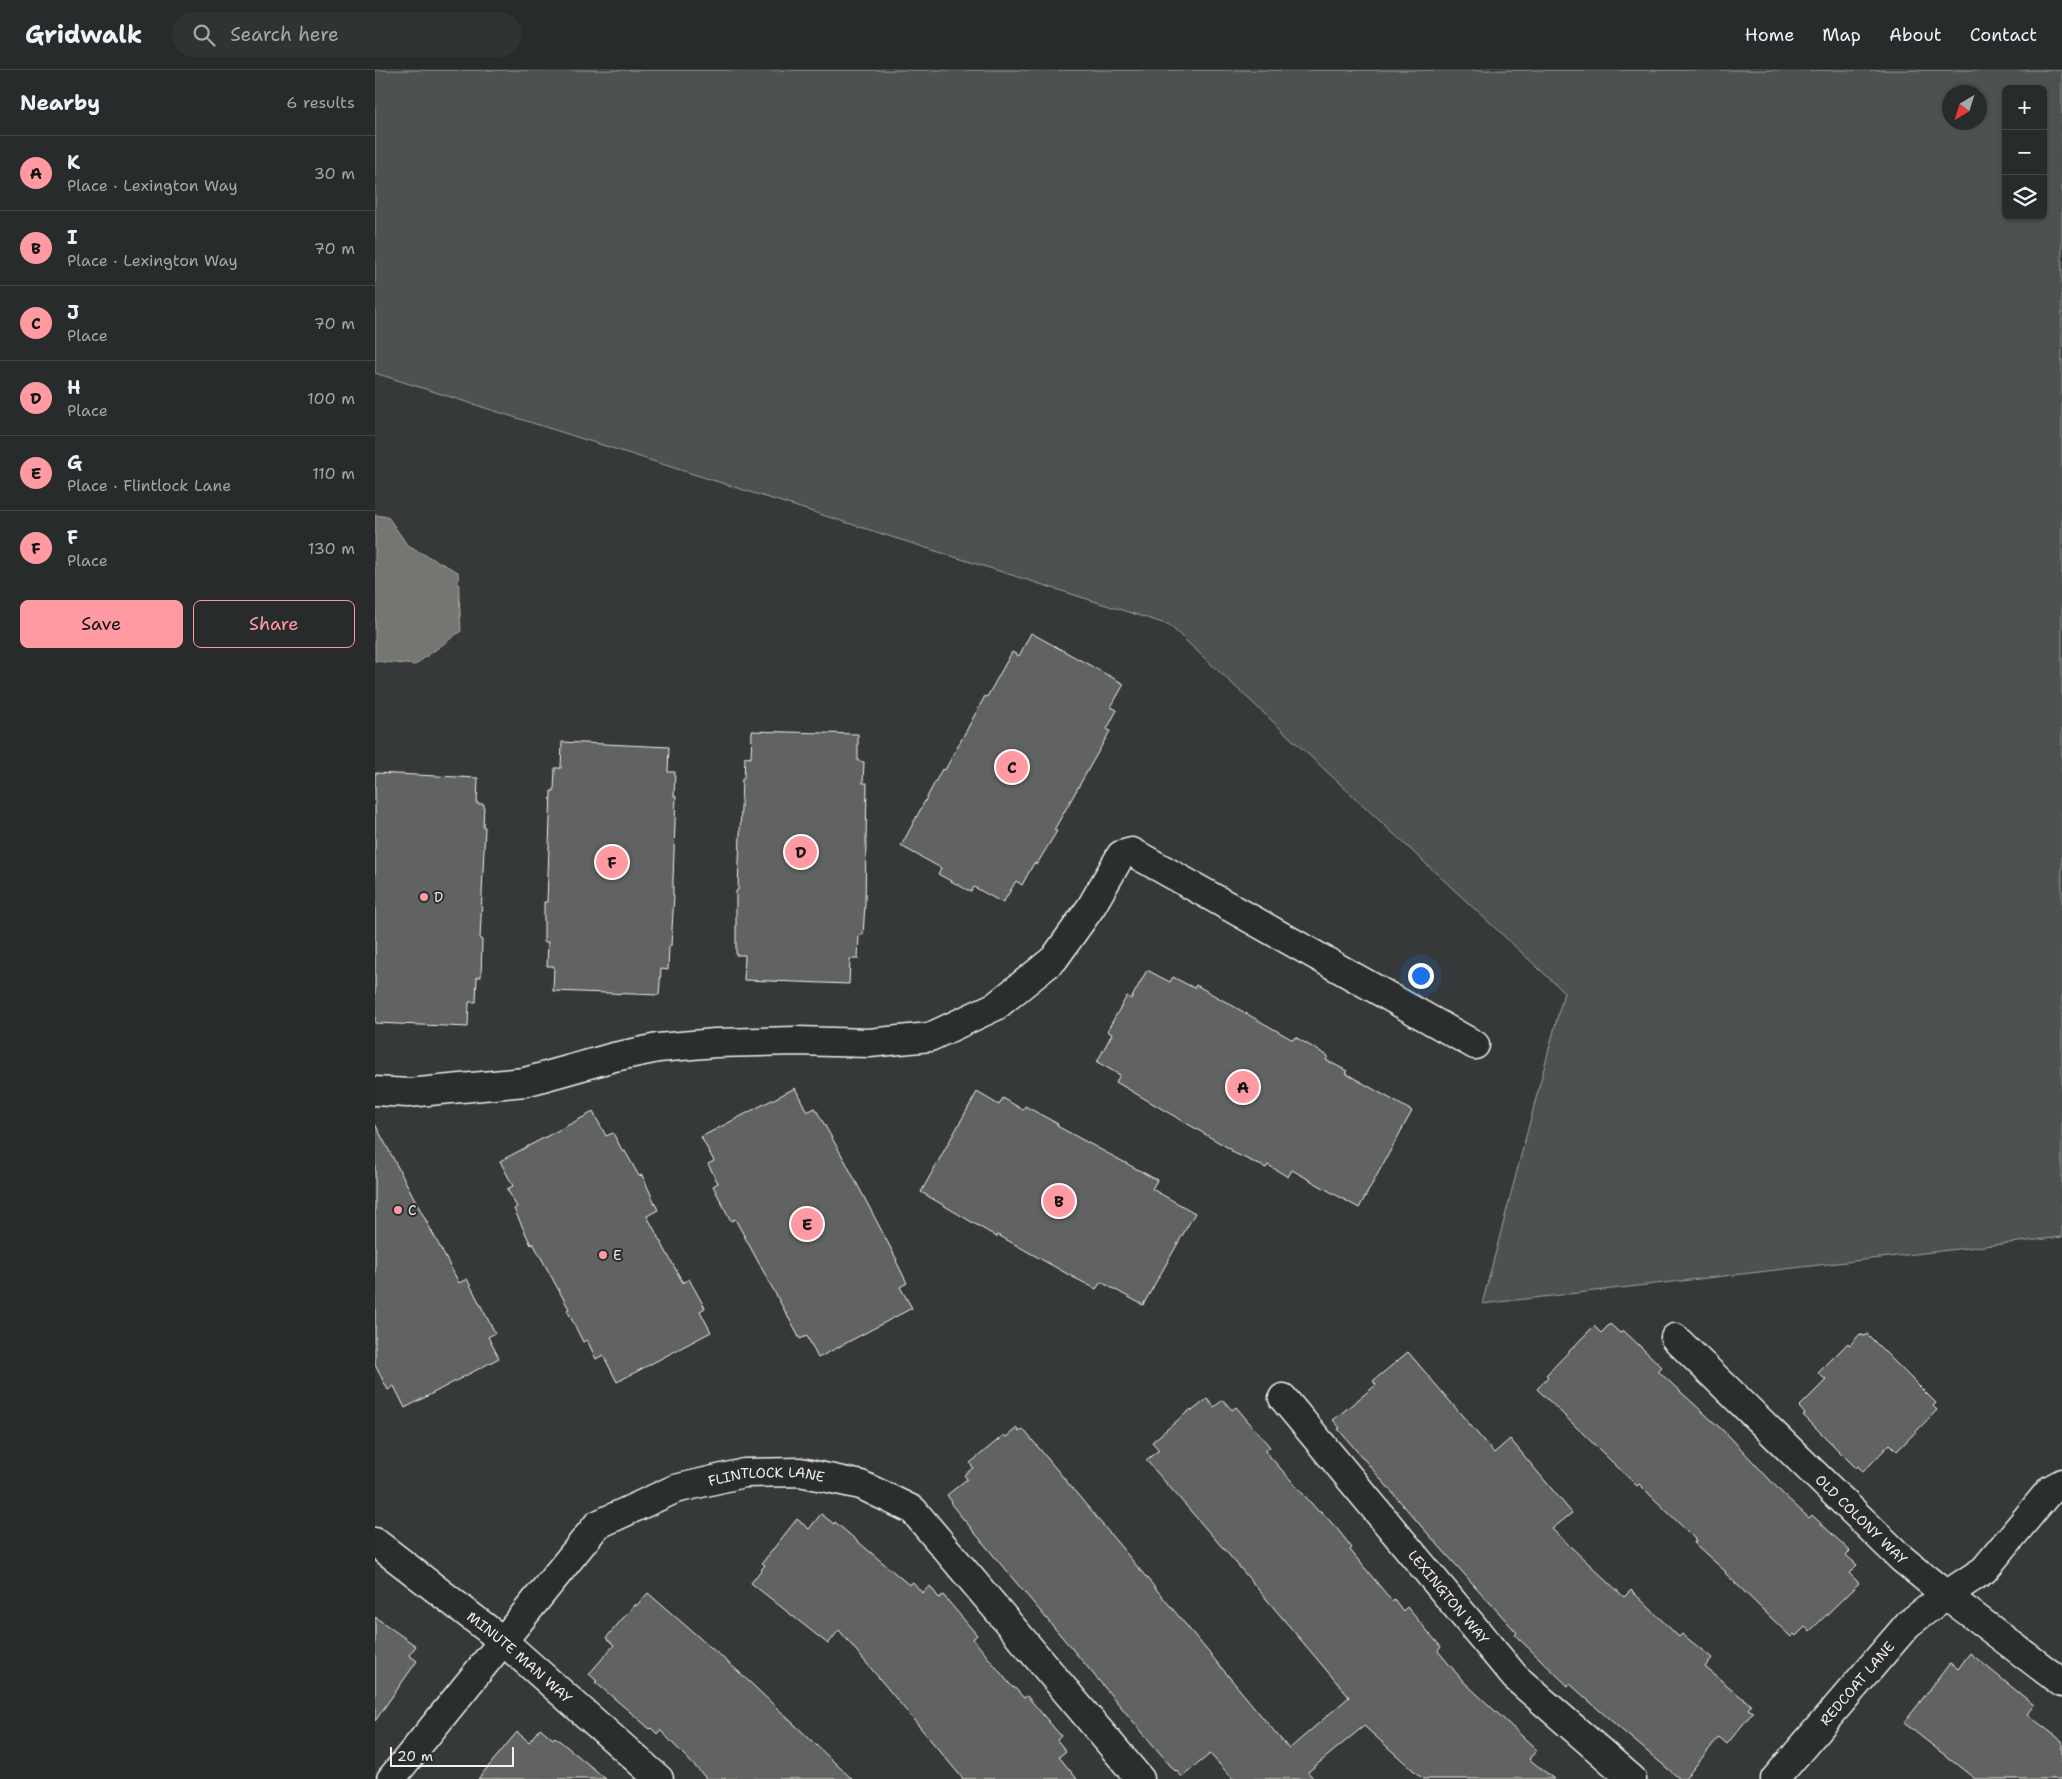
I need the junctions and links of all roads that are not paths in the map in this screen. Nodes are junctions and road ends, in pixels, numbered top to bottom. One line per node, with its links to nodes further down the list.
1 (1475, 1045): 2 (street)
2 (375, 1091)
3 (1675, 1338): 7 (street, OLD COLONY WAY)
4 (1283, 1398): 13 (street, LEXINGTON WAY)
5 (2062, 1483): 7 (street, REDCOAT LANE)
6 (375, 1542): 8 (street, MINUTE MAN WAY)
7 (1946, 1595): 9 (street, OLD COLONY WAY); 14 (street, REDCOAT LANE)
8 (503, 1640): 10 (street, FLINTLOCK LANE); 11 (street, MINUTE MAN WAY); 12 (street, FLINTLOCK LANE)
9 (2062, 1683)
10 (391, 1779)
11 (659, 1779)
12 (1140, 1779)
13 (1632, 1779)
14 (1775, 1779)

